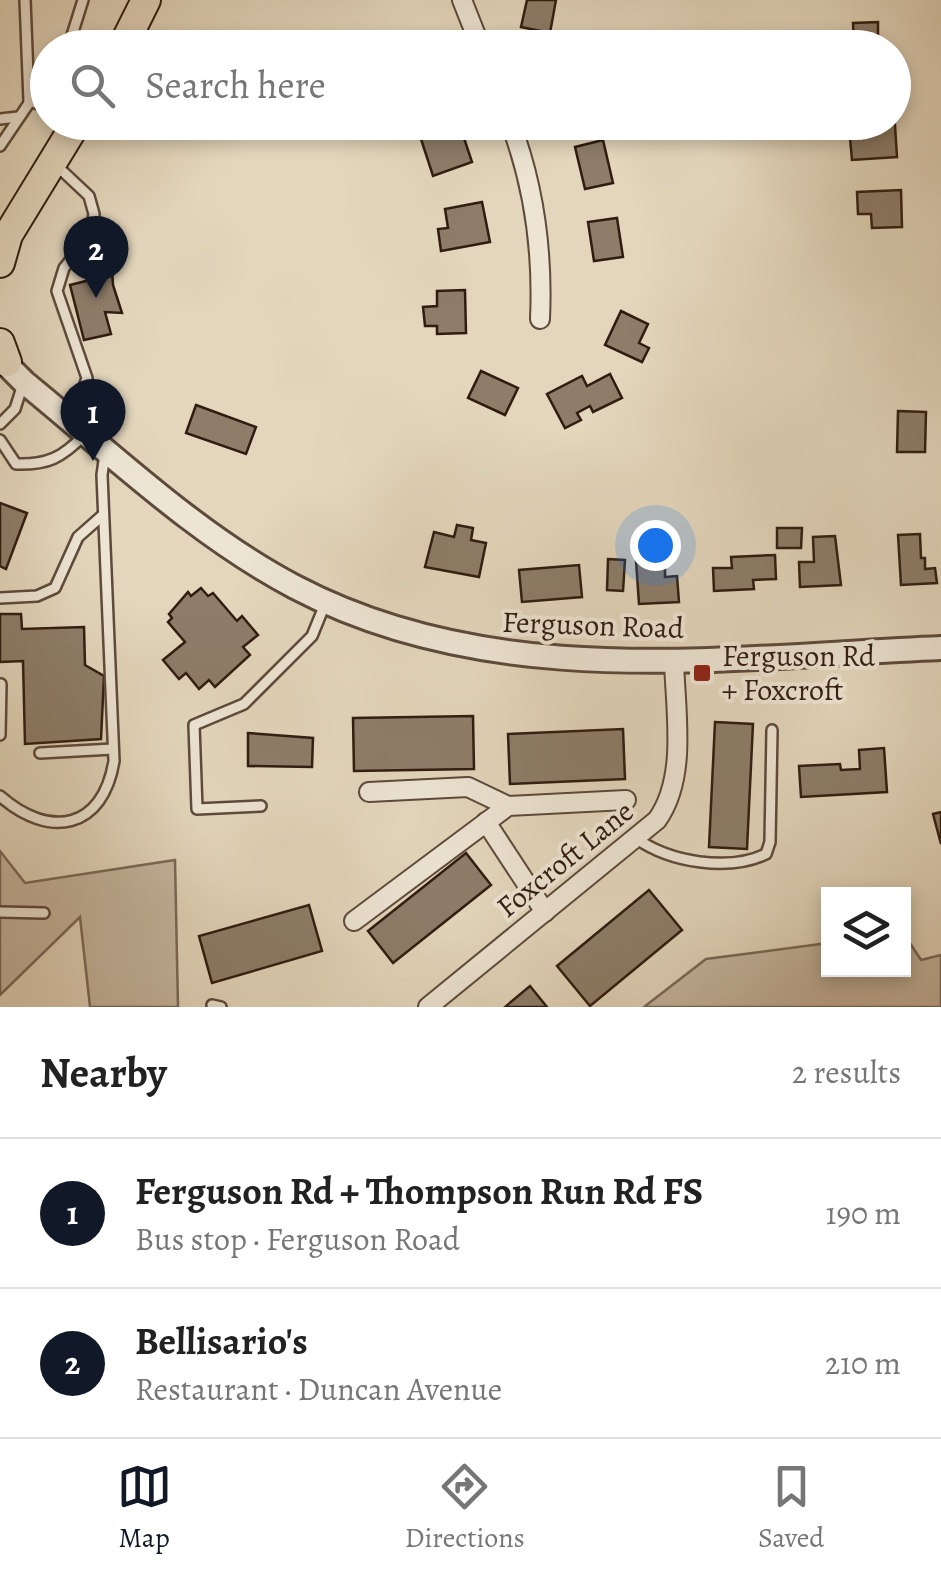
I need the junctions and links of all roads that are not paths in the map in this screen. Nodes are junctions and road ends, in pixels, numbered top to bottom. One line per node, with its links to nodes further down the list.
1 (25, 0): 8 (lane)
2 (83, 0): 5 (lane)
3 (146, 0): 6 (main road)
4 (462, 0): 7 (street)
5 (74, 30)
6 (131, 30)
7 (474, 30)
8 (29, 101): 9 (lane)
9 (18, 117): 10 (lane); 13 (lane)
10 (0, 118)
11 (66, 140): 14 (main road)
12 (516, 140): 17 (street)
13 (0, 146)
14 (54, 163): 15 (main road); 20 (lane)
15 (4, 237): 16 (main road)
16 (0, 262)
17 (540, 319)
18 (6, 364): 19 (lane); 20 (street, Ferguson Road)
19 (0, 424)
20 (79, 427): 21 (lane); 22 (street, Ferguson Road)
21 (0, 440)
22 (106, 448): 23 (lane); 25 (street, Ferguson Road)
23 (104, 515): 24 (lane); 31 (lane)
24 (0, 598)
25 (326, 602): 27 (street, Ferguson Road); 36 (lane)
26 (941, 648): 27 (street, Ferguson Road)
27 (674, 660): 39 (street, Foxcroft Lane)
28 (1, 684): 30 (lane)
29 (772, 730): 39 (lane)
30 (0, 736)
31 (113, 749): 32 (lane); 34 (lane)
32 (40, 754)
33 (369, 792): 37 (street)
34 (0, 796)
35 (626, 800): 37 (street)
36 (260, 806)
37 (508, 806): 38 (street)
38 (486, 822): 41 (street); 43 (street)
39 (637, 838): 41 (street, Foxcroft Lane)
40 (0, 912): 42 (lane)
41 (545, 912): 44 (street, Foxcroft Lane)
42 (44, 913)
43 (354, 921)
44 (428, 1007)

